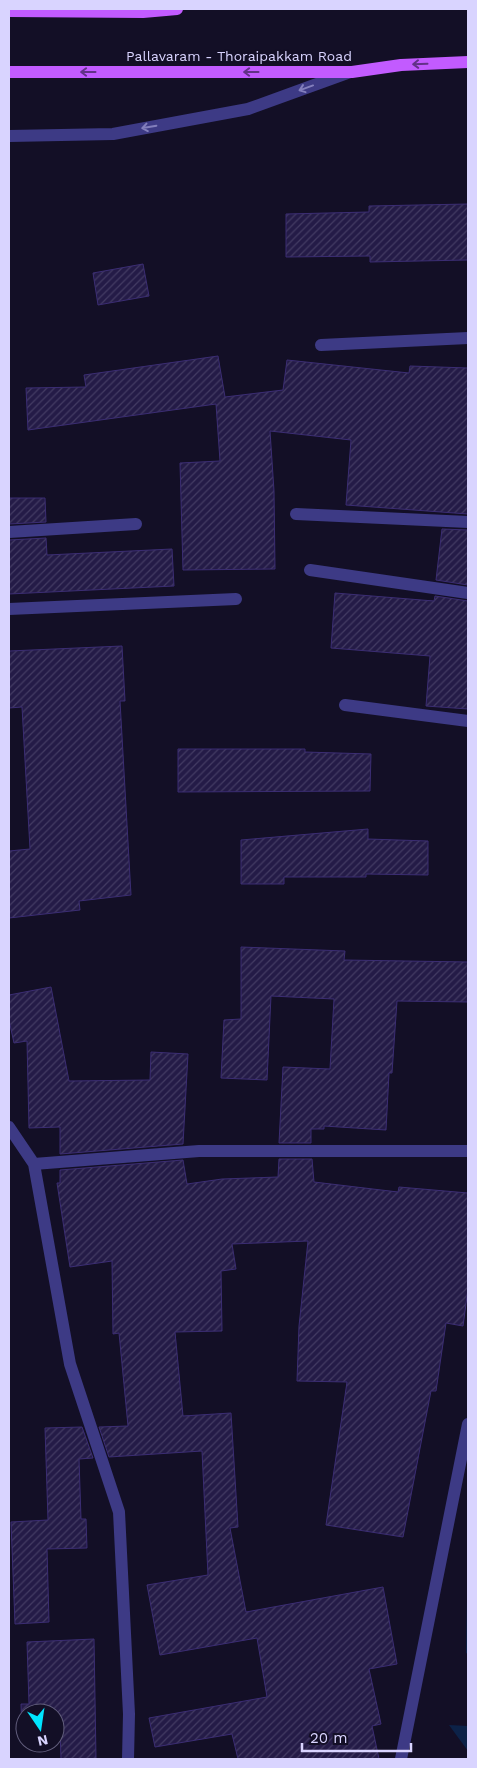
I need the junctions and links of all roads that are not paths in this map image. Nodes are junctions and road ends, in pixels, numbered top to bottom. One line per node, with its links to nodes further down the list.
1 (177, 9): 2 (main road)
2 (9, 11)
3 (468, 62): 5 (main road, Pallavaram - Thoraipakkam Road, one-way to 5)
4 (9, 72): 5 (main road, Pallavaram - Thoraipakkam Road, one-way to 4)
5 (352, 72): 6 (street, one-way to 6)
6 (9, 136)
7 (468, 338): 8 (street)
8 (321, 345)
9 (296, 514): 10 (street)
10 (468, 522)
11 (136, 524): 12 (street)
12 (9, 532)
13 (310, 570): 14 (street)
14 (468, 593)
15 (236, 600): 16 (street)
16 (9, 609)
17 (345, 705): 18 (street)
18 (468, 721)
19 (9, 1127): 21 (street)
20 (468, 1151): 21 (street)
21 (34, 1164): 23 (street)
22 (468, 1424): 24 (street)
23 (128, 1759)
24 (401, 1759)

